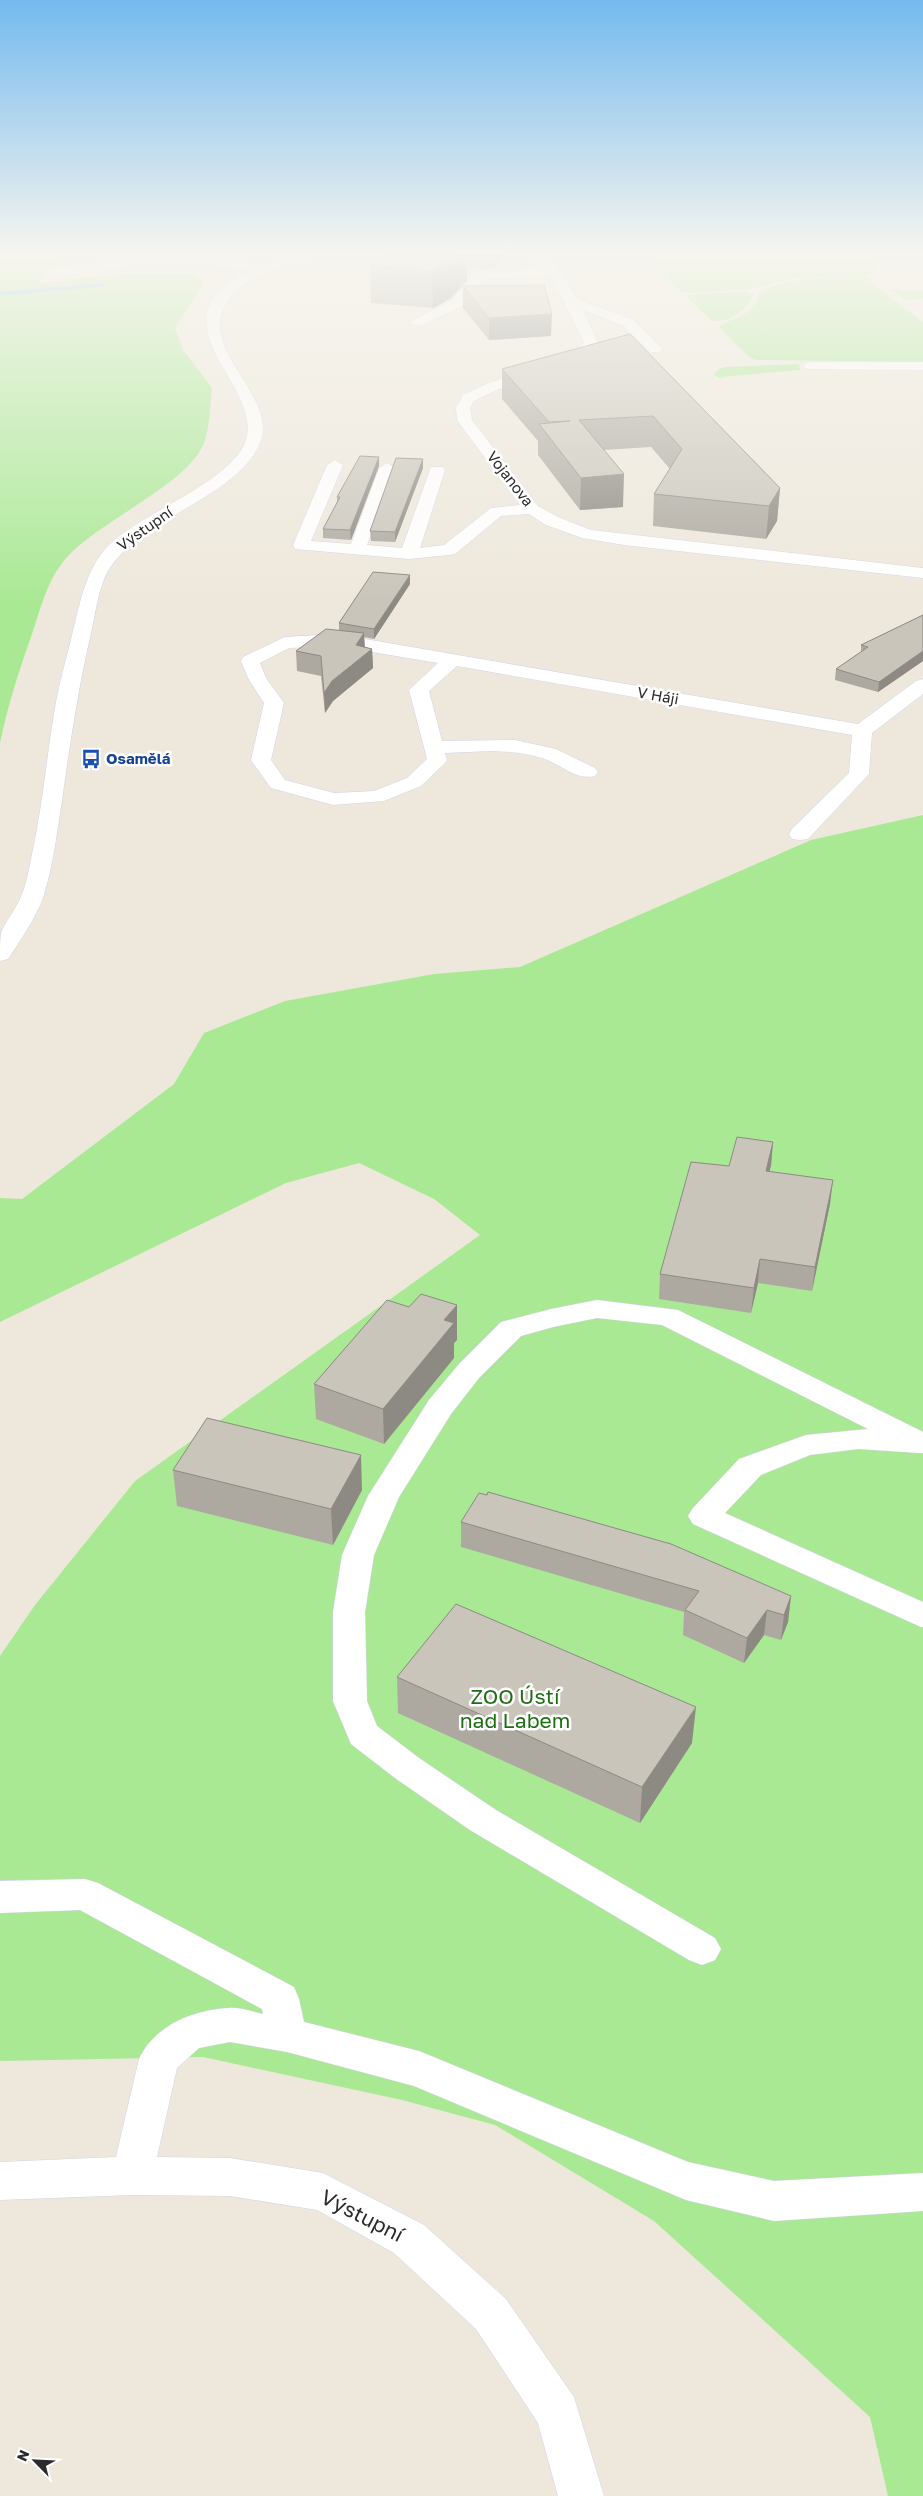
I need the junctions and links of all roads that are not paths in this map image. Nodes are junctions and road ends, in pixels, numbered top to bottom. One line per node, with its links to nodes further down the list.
1 (231, 368): 16 (street, Výstupní)
2 (545, 368): 6 (street, Vojanova)
3 (335, 465): 7 (street)
4 (387, 468): 7 (street)
5 (437, 470): 8 (street)
6 (532, 509): 8 (street); 9 (street, Vojanova)
7 (357, 550): 8 (street)
8 (409, 554)
9 (923, 573)
10 (453, 660): 12 (street, V Háji); 13 (street); 13 (street, V Háji)
11 (923, 685): 12 (street)
12 (862, 731): 15 (street)
13 (434, 747): 14 (street)
14 (588, 772)
15 (800, 834)
16 (0, 954)
17 (920, 1615): 19 (street)
18 (0, 1897): 20 (street)
19 (702, 1949)
20 (287, 2035): 21 (street); 23 (street)
21 (132, 2176): 22 (street, Výstupní); 24 (street, Výstupní)
22 (0, 2181)
23 (923, 2192)
24 (581, 2496)

